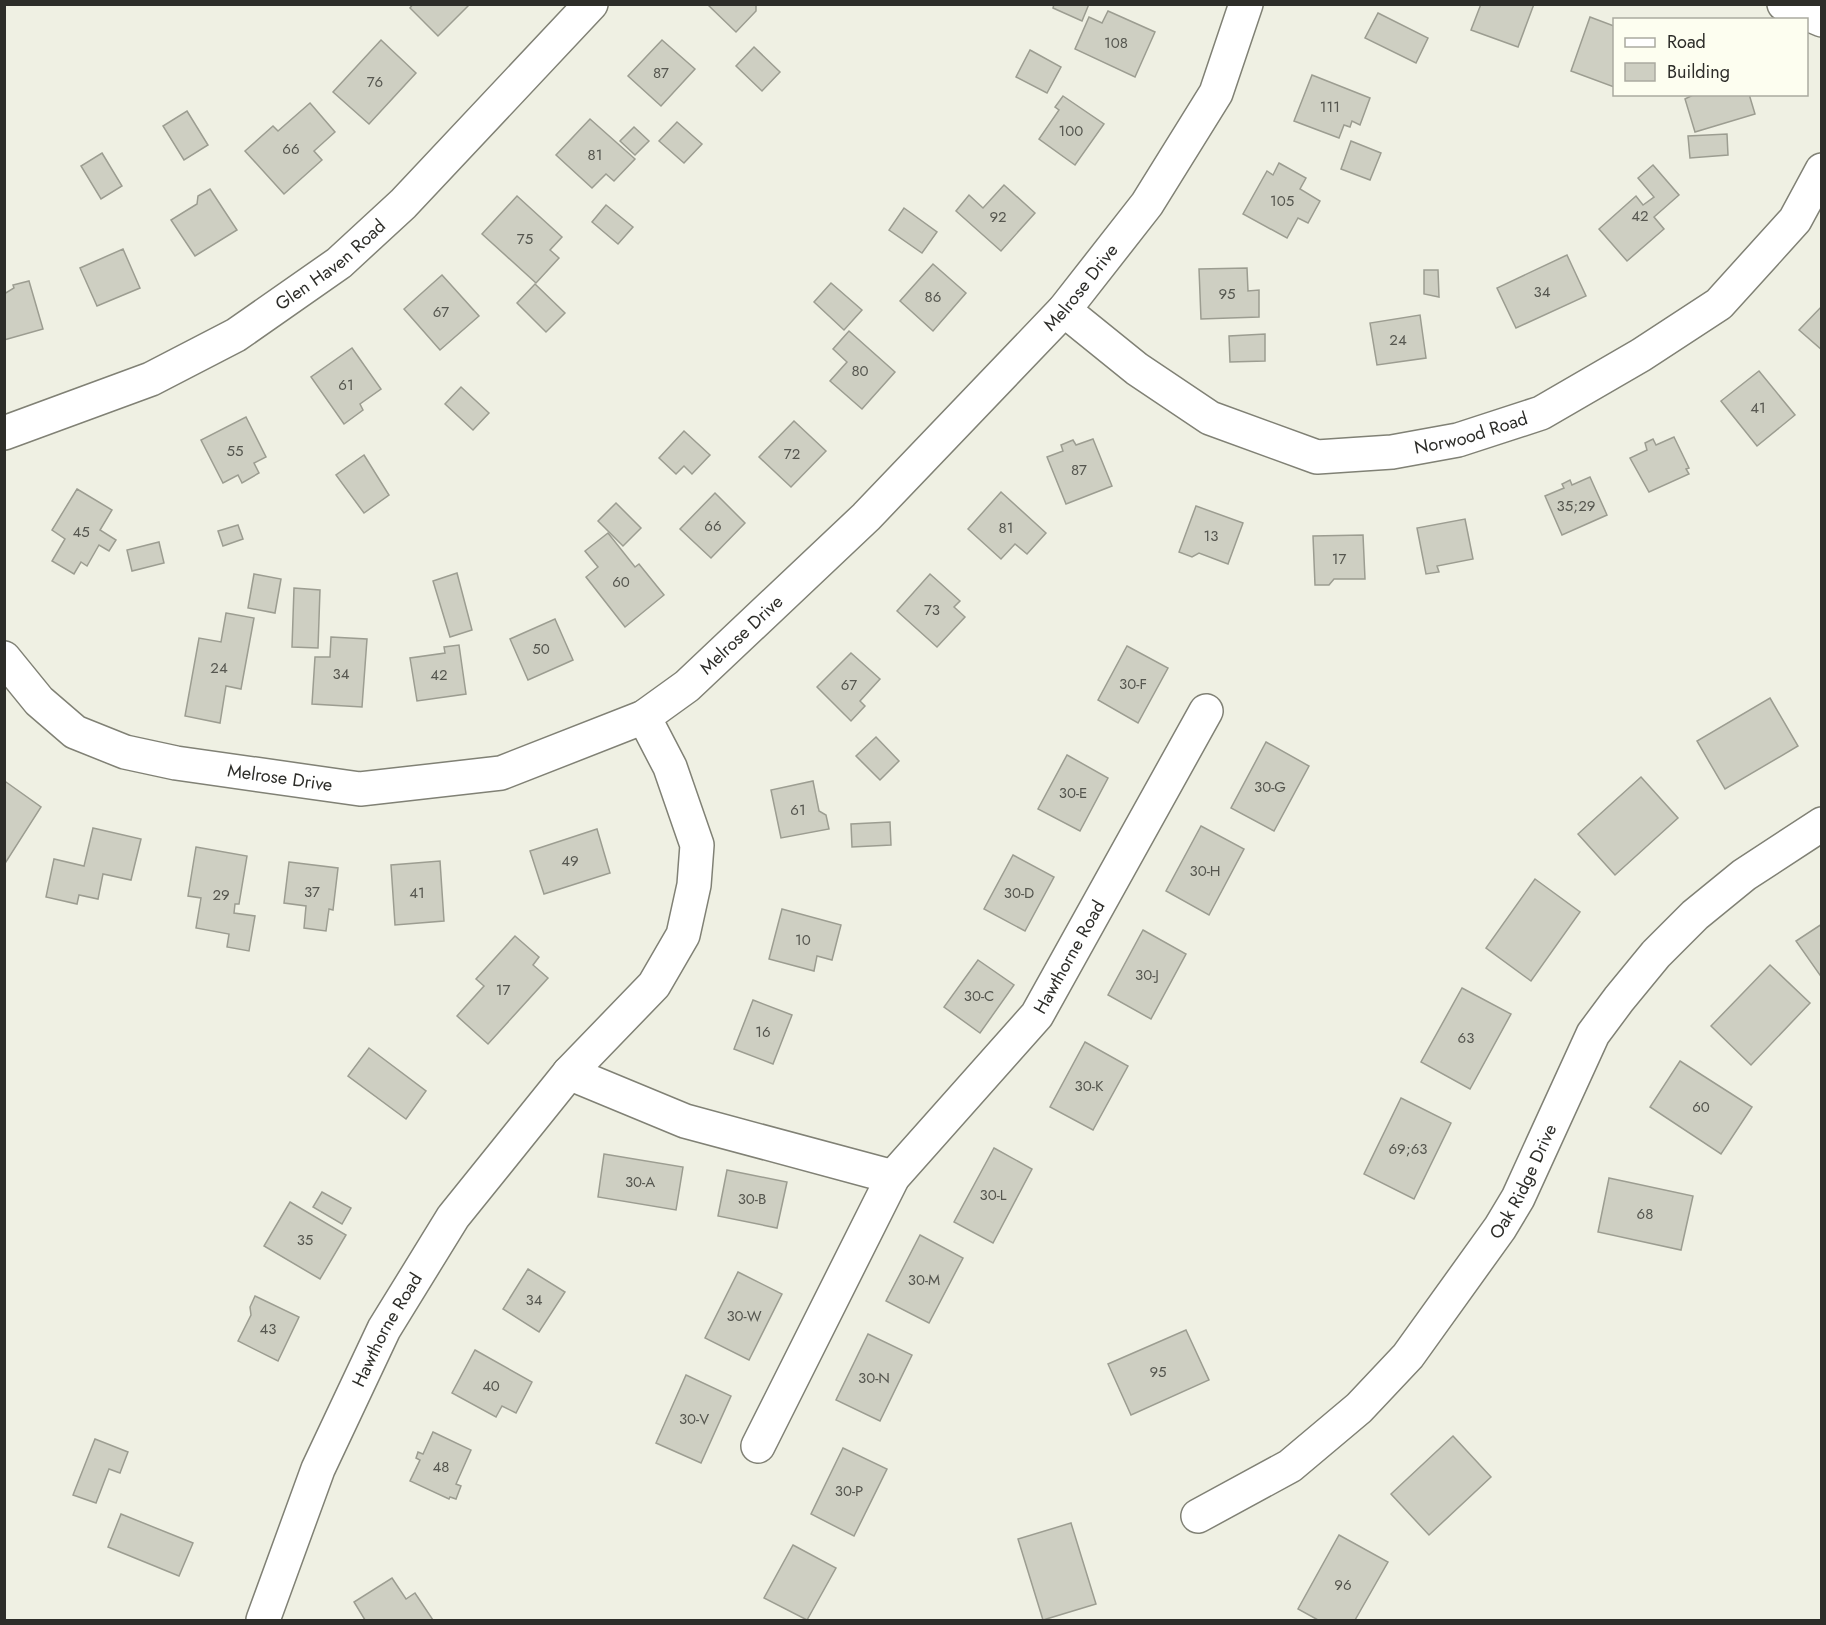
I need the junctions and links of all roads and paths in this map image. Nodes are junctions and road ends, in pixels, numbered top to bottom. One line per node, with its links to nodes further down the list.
1 (591, 4): 7 (street, Glen Haven Road)
2 (1246, 4): 6 (street, Melrose Drive)
3 (1784, 4): 4 (street)
4 (1821, 20)
5 (1821, 170): 6 (street, Norwood Road)
6 (1064, 310): 10 (street, Melrose Drive)
7 (4, 433)
8 (4, 658): 10 (street, Melrose Drive)
9 (1206, 711): 13 (street, Hawthorne Road)
10 (644, 717): 12 (street, Hawthorne Road)
11 (1821, 824): 15 (street, Oak Ridge Drive)
12 (569, 1073): 13 (street); 16 (street, Hawthorne Road)
13 (892, 1177): 14 (street, Hawthorne Road)
14 (758, 1446)
15 (1198, 1516)
16 (263, 1620)

